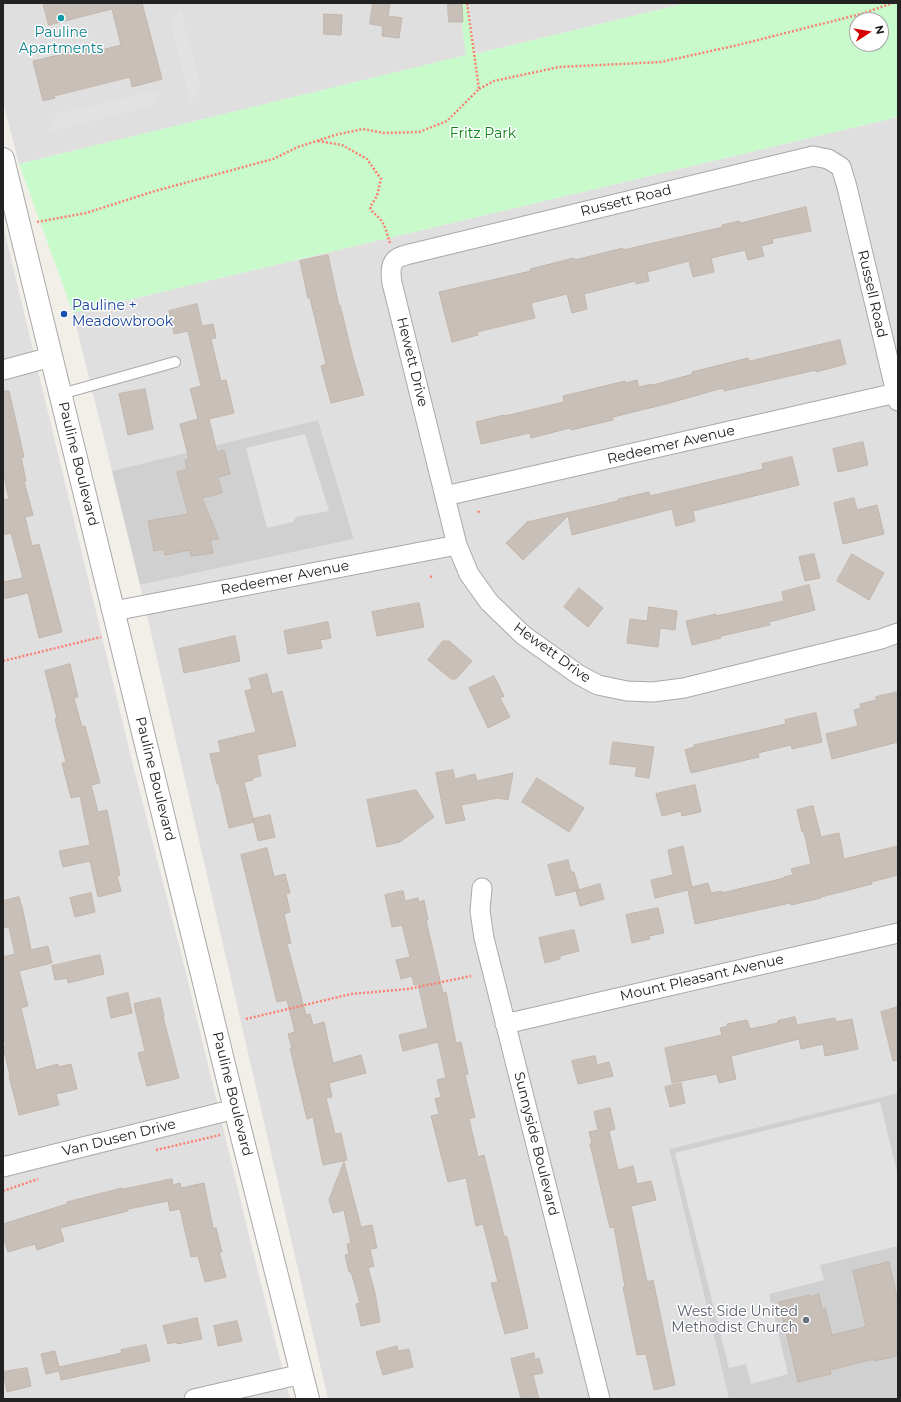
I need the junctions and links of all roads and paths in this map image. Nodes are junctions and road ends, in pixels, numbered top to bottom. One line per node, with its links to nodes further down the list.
1 (467, 3): 3 (path)
2 (893, 3): 3 (path)
3 (479, 89): 4 (path)
4 (317, 141): 7 (path); 8 (path)
5 (3, 159): 9 (street, Pauline Boulevard)
6 (847, 187): 8 (street, Russett Road); 13 (street, Russell Road)
7 (46, 220)
8 (394, 262): 14 (street, Hewett Drive)
9 (51, 357): 11 (street); 12 (street, Pauline Boulevard)
10 (176, 362): 12 (lane)
11 (3, 370)
12 (61, 394): 18 (street, Pauline Boulevard)
13 (897, 397): 14 (street, Redeemer Avenue)
14 (445, 496): 15 (street, Hewett Drive)
15 (457, 545): 18 (street, Redeemer Avenue); 19 (street, Hewett Drive)
16 (433, 576): 17 (path)
17 (430, 577)
18 (114, 611): 27 (street, Pauline Boulevard)
19 (898, 633)
20 (103, 637): 21 (path)
21 (3, 661)
22 (482, 888): 26 (street, Sunnyside Boulevard)
23 (898, 932): 26 (street, Mount Pleasant Avenue)
24 (471, 976): 25 (path)
25 (246, 1019)
26 (506, 1024): 32 (street, Sunnyside Boulevard)
27 (235, 1109): 28 (street, Van Dusen Drive); 29 (street, Pauline Boulevard)
28 (3, 1167)
29 (302, 1374): 30 (street); 31 (street, Pauline Boulevard)
30 (194, 1399)
31 (308, 1399)
32 (600, 1399)

